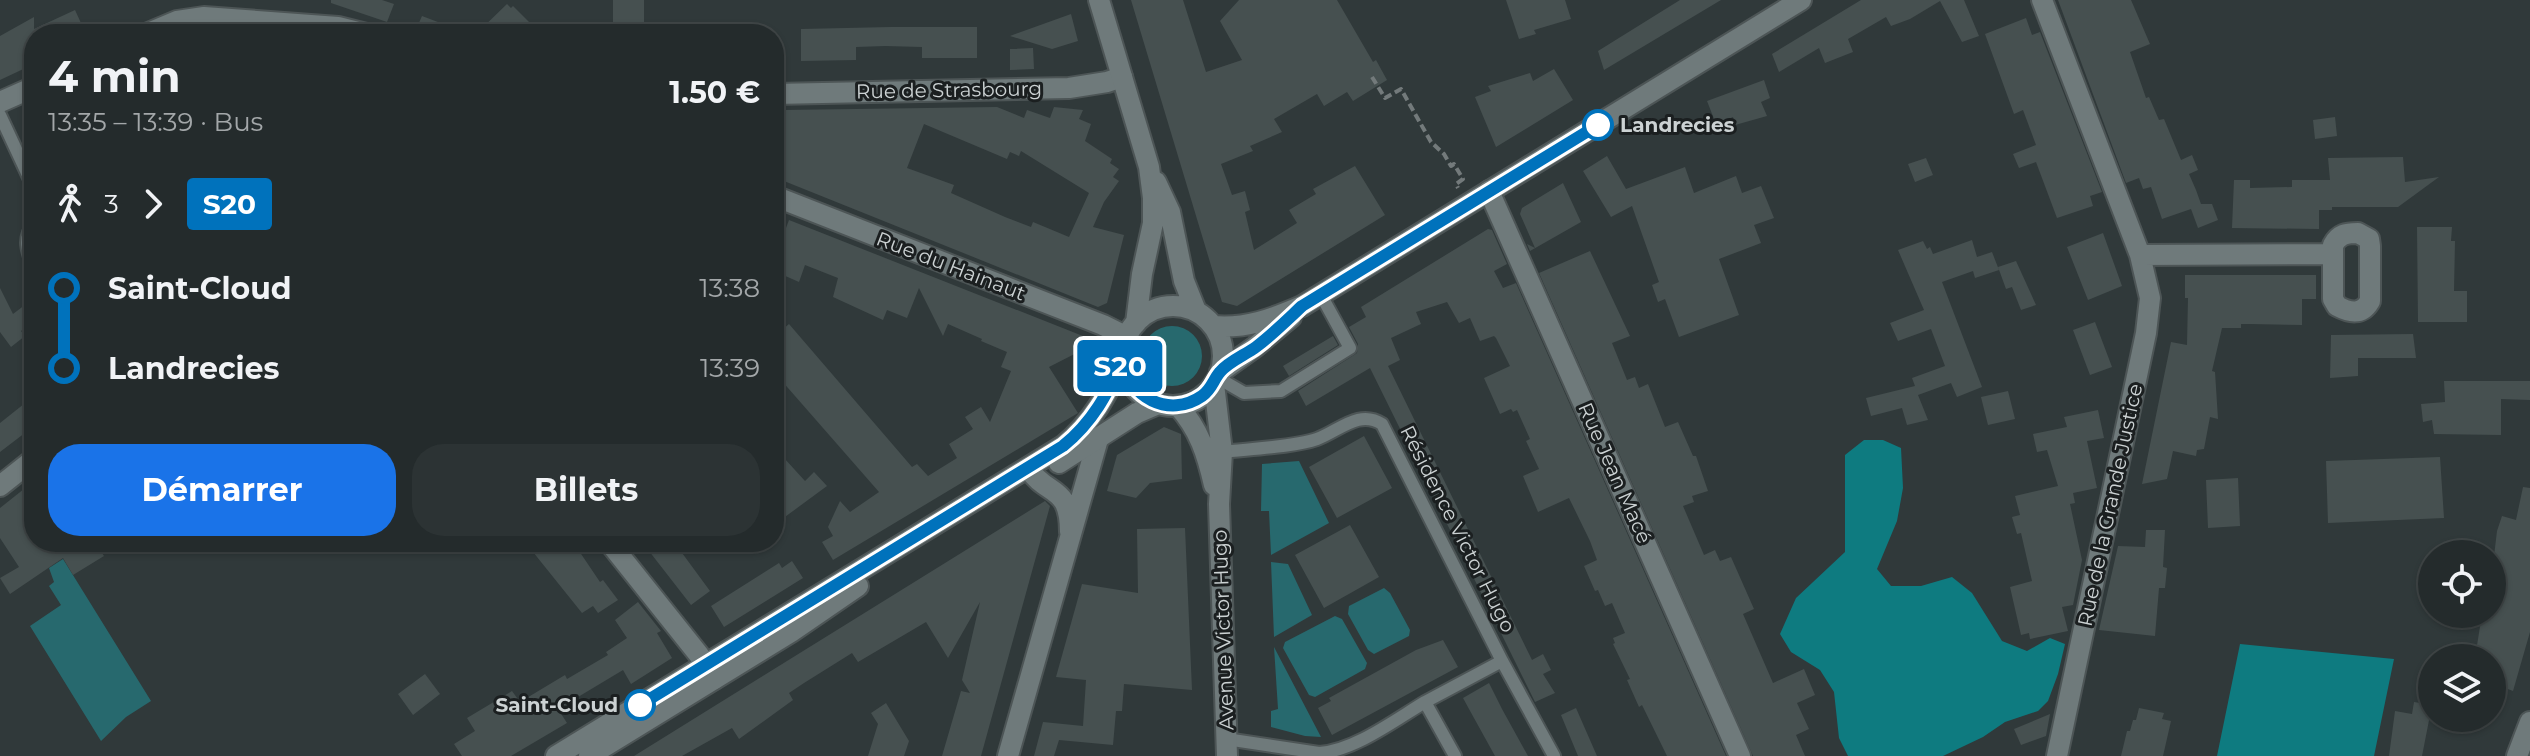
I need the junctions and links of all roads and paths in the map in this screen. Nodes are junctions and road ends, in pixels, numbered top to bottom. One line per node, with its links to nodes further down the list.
1 (1099, 0): 6 (street)
2 (1801, 0): 15 (street)
3 (2042, 0): 18 (street, Rue de la Grande Justice)
4 (170, 24): 5 (street)
5 (298, 24)
6 (1122, 77): 9 (street, Rue de Strasbourg); 13 (street)
7 (1372, 77): 14 (path)
8 (24, 91): 10 (street)
9 (784, 94)
10 (0, 102)
11 (0, 115): 12 (lane)
12 (24, 167)
13 (1149, 167): 21 (street); 23 (street)
14 (1458, 170)
15 (1489, 191): 19 (street); 45 (street, Rue Jean Macé)
16 (784, 200): 23 (street, Rue du Hainaut)
17 (2333, 254): 18 (street)
18 (2140, 255): 46 (street, Rue de la Grande Justice)
19 (1321, 295): 20 (street); 25 (lane)
20 (1302, 306): 22 (street); 25 (street)
21 (1196, 311): 22 (street); 23 (street)
22 (1213, 326): 25 (street)
23 (1131, 330): 24 (street)
24 (1123, 360): 26 (street); 30 (street)
25 (1217, 378): 26 (street); 28 (street, Avenue Victor Hugo)
26 (1168, 405): 27 (street); 32 (street, Avenue Victor Hugo)
27 (1098, 439): 30 (street); 33 (street)
28 (1222, 452): 32 (street, Avenue Victor Hugo); 35 (lane, Résidence Victor Hugo)
29 (24, 467): 31 (street)
30 (1031, 473): 33 (street); 36 (street)
31 (0, 486)
32 (1219, 504): 39 (street, Avenue Victor Hugo)
33 (1070, 536): 42 (street)
34 (617, 552): 36 (street)
35 (1502, 661): 37 (lane); 44 (lane, Résidence Victor Hugo)
36 (710, 672): 40 (street); 41 (street)
37 (1425, 702): 39 (lane); 43 (lane)
38 (2530, 722): 47 (street)
39 (1227, 747)
40 (556, 756)
41 (589, 756)
42 (1008, 756)
43 (1455, 756)
44 (1554, 756)
45 (1740, 756)
46 (2057, 756)
47 (2517, 756)

